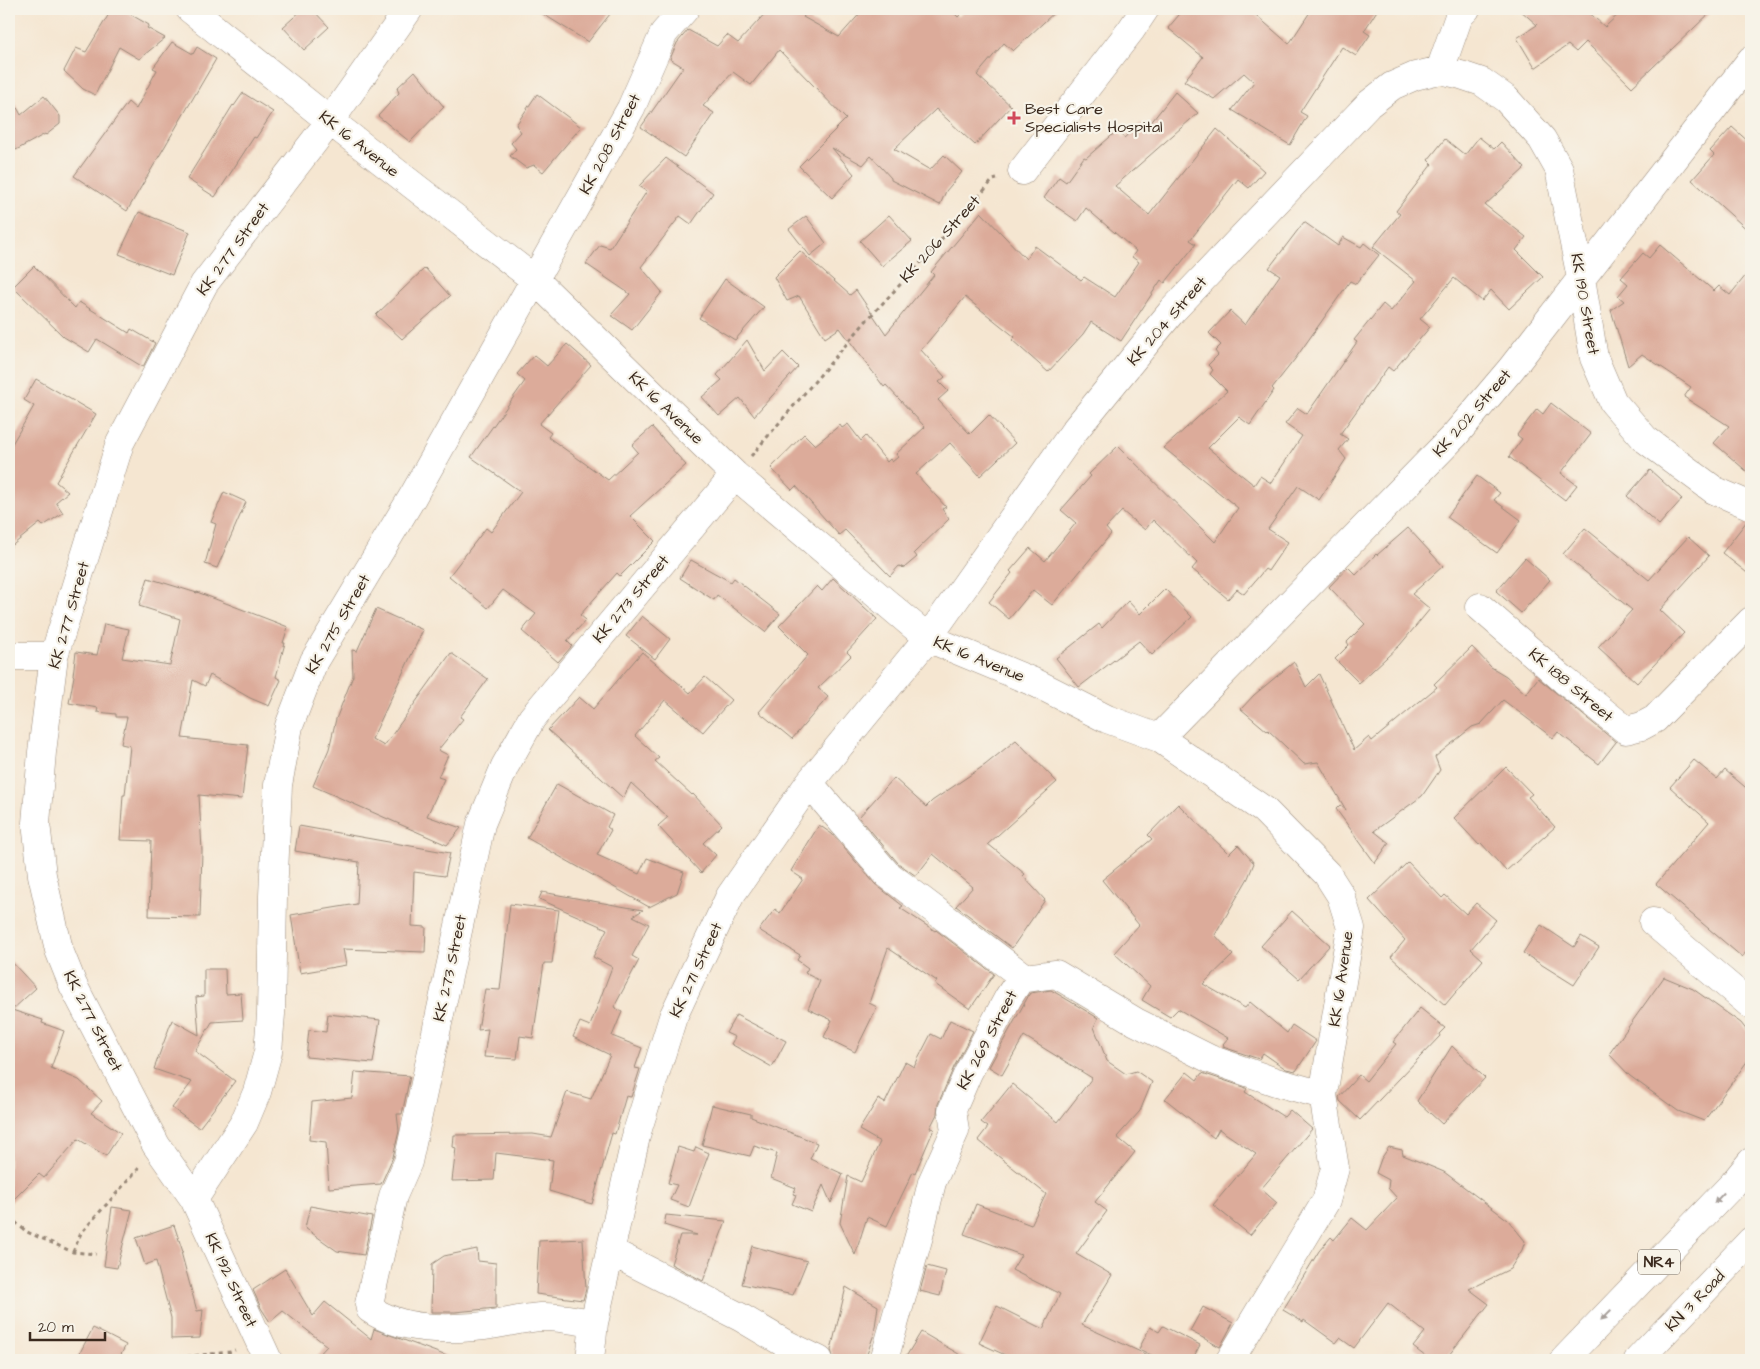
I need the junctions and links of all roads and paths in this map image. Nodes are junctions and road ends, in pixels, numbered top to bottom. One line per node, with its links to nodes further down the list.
1 (190, 9): 8 (main road, KK 16 Avenue)
2 (409, 9): 8 (main road, KK 277 Street)
3 (684, 9): 11 (main road, KK 208 Street)
4 (1145, 9): 9 (main road)
5 (1457, 11): 7 (main road)
6 (1751, 60): 10 (main road, KK 202 Street)
7 (1450, 72): 10 (main road, KK 190 Street); 16 (main road, KK 204 Street)
8 (330, 122): 11 (main road, KK 16 Avenue); 18 (main road, KK 277 Street)
9 (1022, 171): 12 (path, KK 206 Street)
10 (1582, 278): 13 (main road, KK 190 Street); 19 (main road, KK 202 Street)
11 (534, 279): 12 (main road, KK 16 Avenue); 27 (main road, KK 275 Street)
12 (734, 475): 16 (main road, KK 16 Avenue); 34 (main road, KK 273 Street)
13 (1751, 506)
14 (1480, 608): 15 (main road, KK 188 Street)
15 (1751, 621)
16 (928, 638): 19 (main road, KK 16 Avenue); 20 (main road, KK 271 Street)
17 (9, 656): 18 (main road)
18 (54, 656): 25 (main road, KK 277 Street)
19 (1159, 738): 24 (main road, KK 16 Avenue)
20 (809, 783): 22 (main road); 31 (main road, KK 271 Street)
21 (1653, 922): 23 (main road)
22 (1025, 978): 24 (main road, KK 269 Street); 39 (main road, KK 269 Street)
23 (1751, 1005)
24 (1323, 1095): 40 (main road, KK 16 Avenue)
25 (156, 1145): 27 (main road, KK 277 Street); 32 (path)
26 (1748, 1171): 41 (main road, NR4, one-way to 41)
27 (194, 1199): 35 (main road, KK 192 Street)
28 (10, 1218): 29 (path); 32 (path)
29 (9, 1224)
30 (1751, 1242): 42 (main road, KN 3 Road)
31 (610, 1251): 34 (main road, KK 271 Street); 38 (main road)
32 (73, 1252): 33 (path)
33 (96, 1254)
34 (594, 1323): 37 (main road, KK 271 Street)
35 (263, 1350): 36 (path)
36 (173, 1360)
37 (590, 1360)
38 (818, 1360)
39 (884, 1360)
40 (1230, 1360)
41 (1564, 1360)
42 (1638, 1360)

